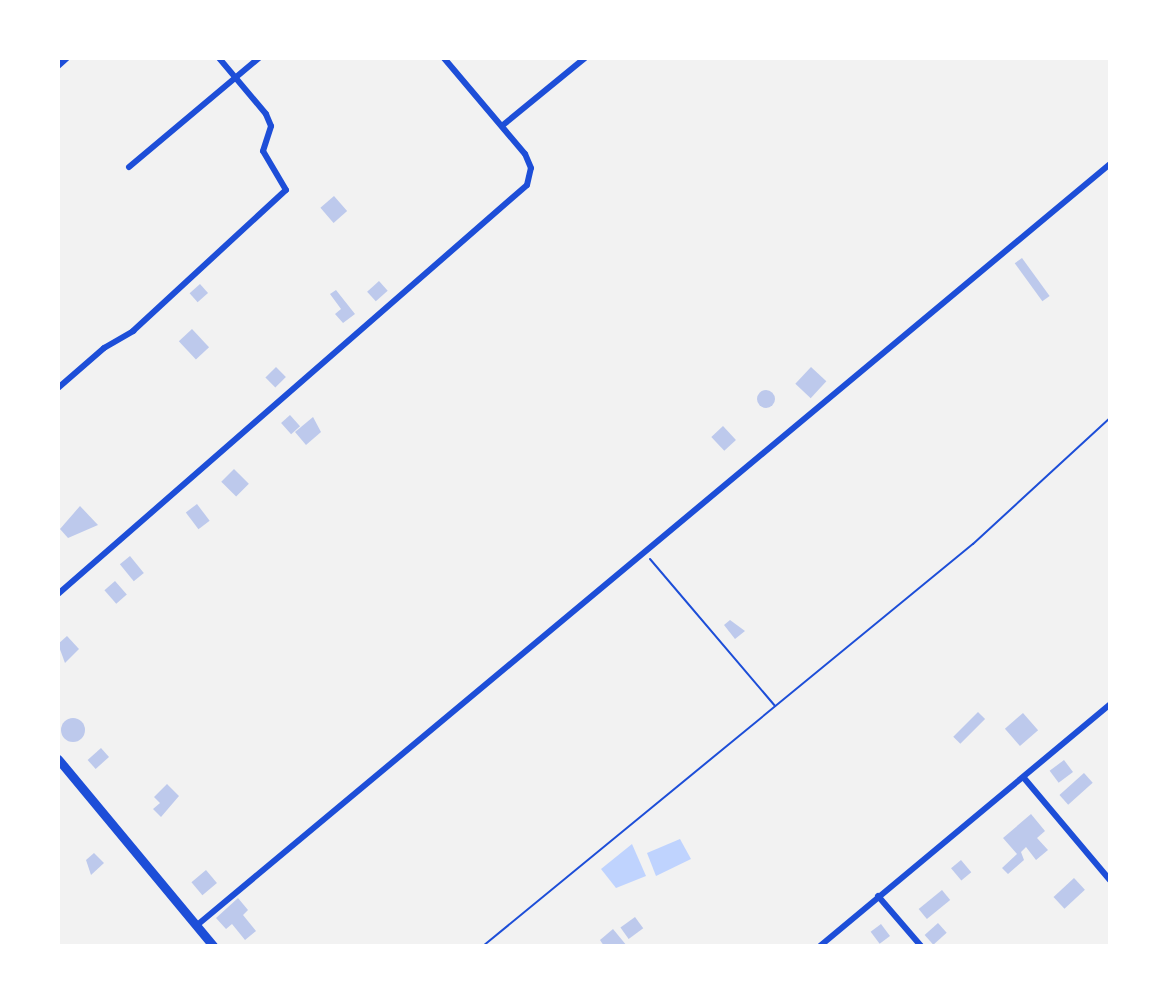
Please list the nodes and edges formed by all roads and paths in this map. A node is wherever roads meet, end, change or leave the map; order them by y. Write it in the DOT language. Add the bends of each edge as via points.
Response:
graph roads {
  1 [pos="67,58"];
  2 [pos="219,58"];
  3 [pos="259,58"];
  4 [pos="444,58"];
  5 [pos="585,58"];
  6 [pos="58,66"];
  7 [pos="236,78"];
  8 [pos="503,125"];
  9 [pos="1110,164"];
  10 [pos="129,167"];
  11 [pos="58,388"];
  12 [pos="1110,418"];
  13 [pos="644,552"];
  14 [pos="58,594"];
  15 [pos="1110,704"];
  16 [pos="775,706"];
  17 [pos="58,759"];
  18 [pos="1024,778"];
  19 [pos="1110,880"];
  20 [pos="878,896"];
  21 [pos="196,926"];
  22 [pos="213,946"];
  23 [pos="483,946"];
  24 [pos="820,946"];
  25 [pos="921,946"];
  1 -- 6 [label="street"];
  2 -- 7 [label="street"];
  3 -- 7 [label="street"];
  4 -- 8 [label="street"];
  5 -- 8 [label="street"];
  7 -- 10 [label="street"];
  7 -- 11 [label="street" via="266,114 271,126 263,151 286,190 133,331 104,348"];
  8 -- 14 [label="street" via="531,168 527,185"];
  9 -- 13 [label="street"];
  12 -- 16 [label="path" via="973,544"];
  13 -- 16 [label="path"];
  13 -- 21 [label="street"];
  15 -- 18 [label="street"];
  16 -- 23 [label="path"];
  17 -- 21 [label="main road"];
  18 -- 19 [label="street"];
  18 -- 20 [label="street"];
  20 -- 24 [label="street"];
  20 -- 25 [label="street"];
  21 -- 22 [label="main road"];
}
